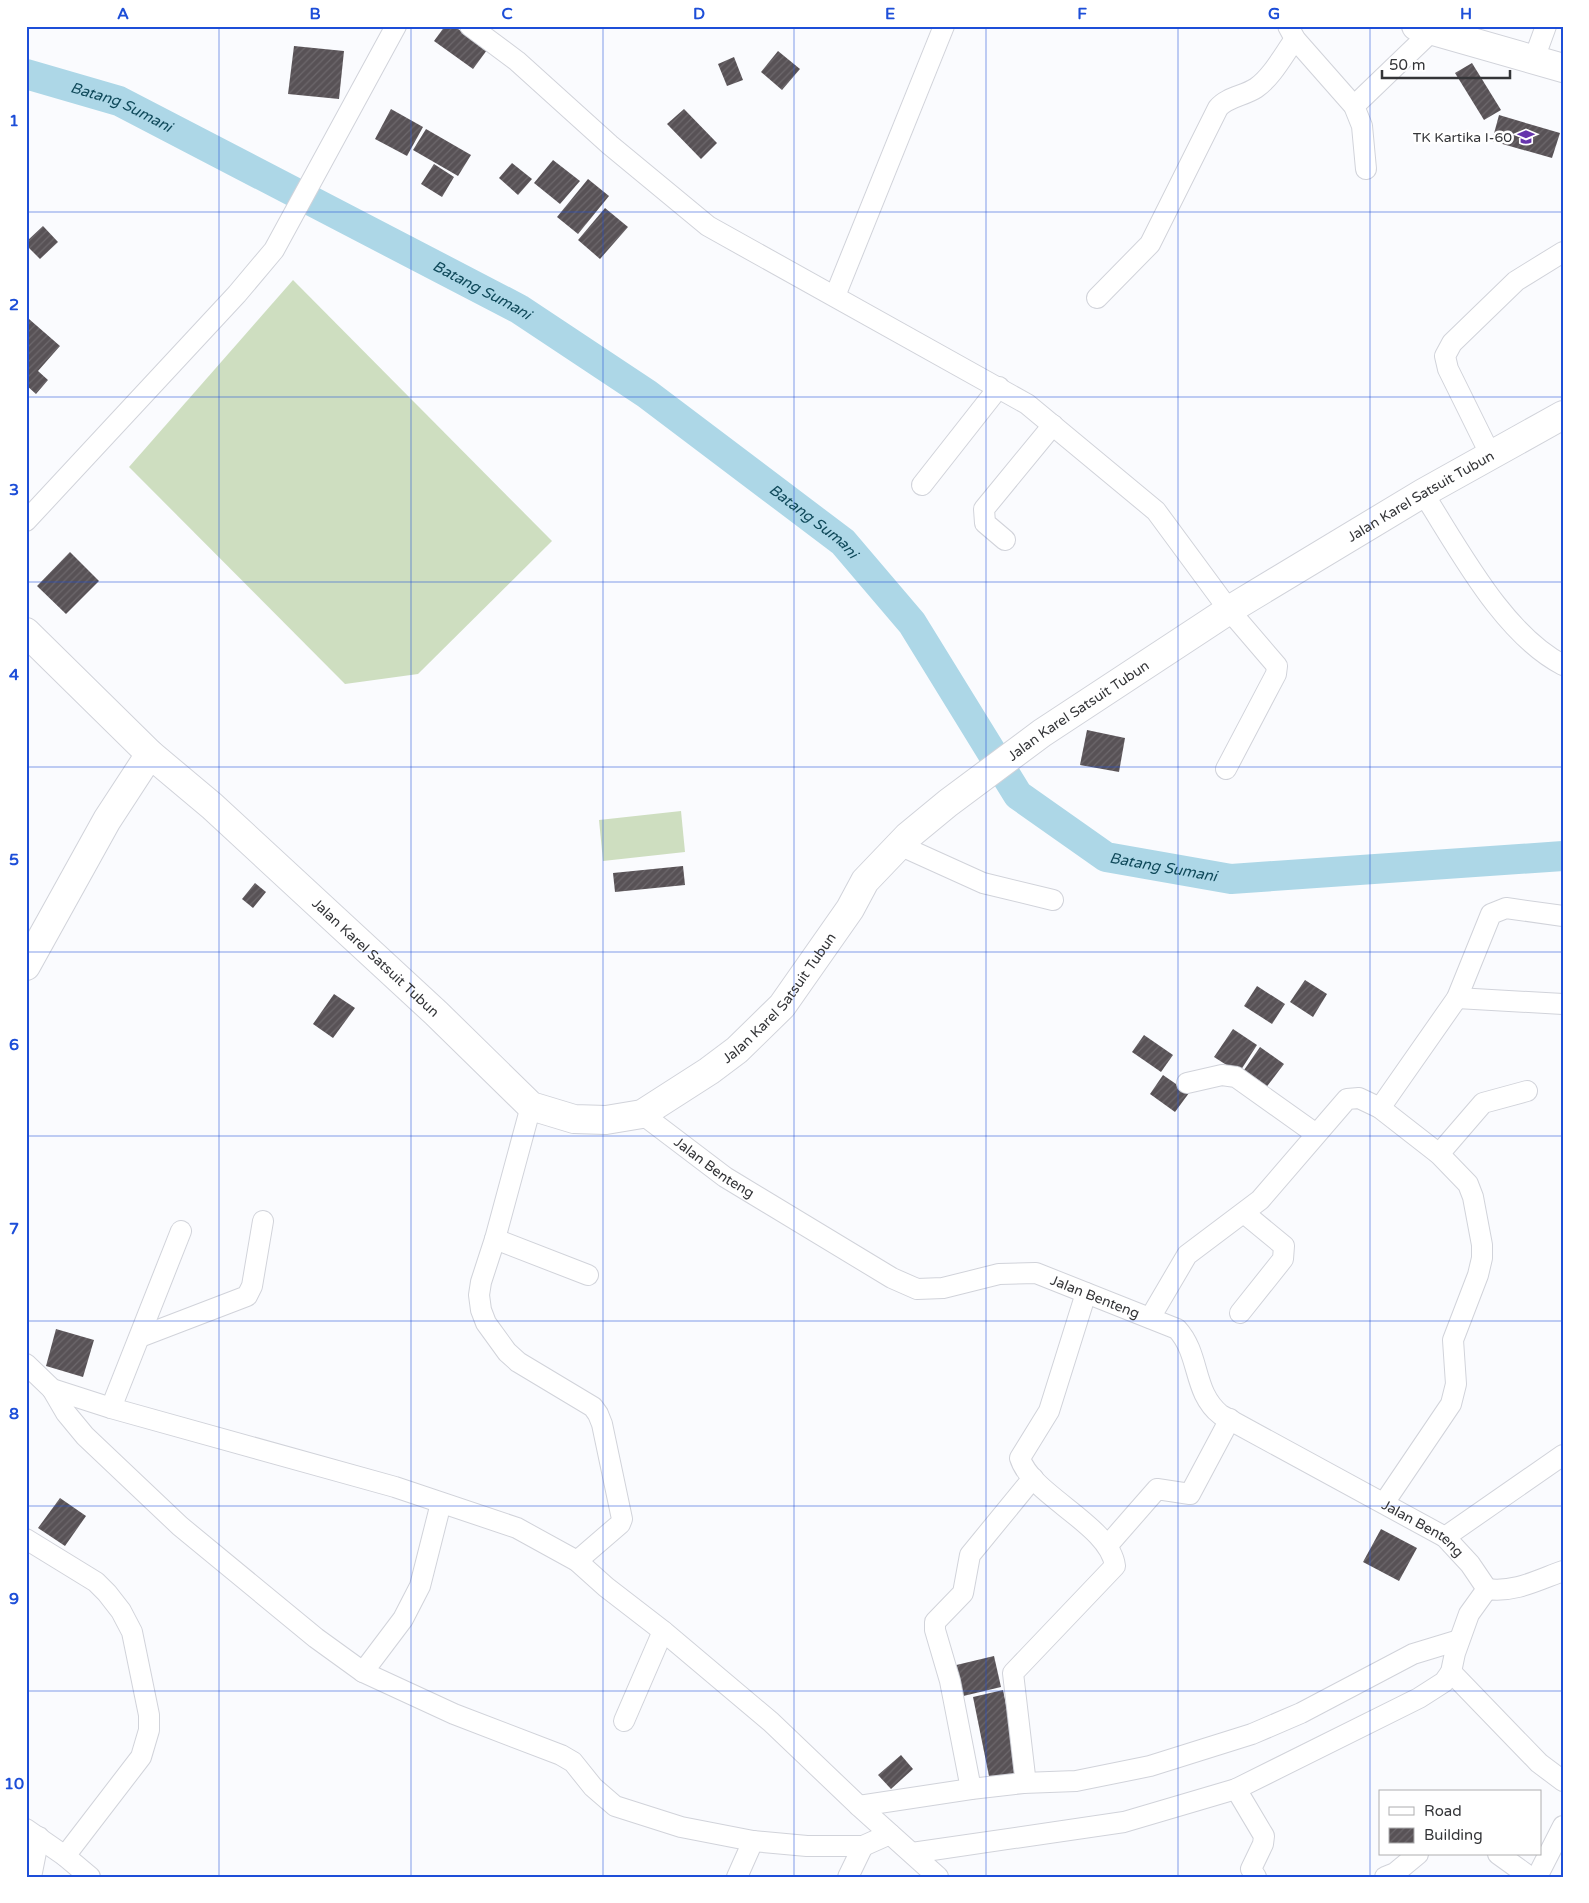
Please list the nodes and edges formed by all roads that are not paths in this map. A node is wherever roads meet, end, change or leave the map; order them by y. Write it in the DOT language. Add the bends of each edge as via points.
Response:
graph roads {
  1 [pos="396,26"];
  2 [pos="470,26"];
  3 [pos="944,26"];
  4 [pos="1546,26"];
  5 [pos="1424,28"];
  6 [pos="1292,32"];
  7 [pos="1534,59"];
  8 [pos="1563,68"];
  9 [pos="1354,106"];
  10 [pos="1366,169"];
  11 [pos="1563,252"];
  12 [pos="835,296"];
  13 [pos="1097,298"];
  14 [pos="999,387"];
  15 [pos="1563,415"];
  16 [pos="1053,425"];
  17 [pos="1490,454"];
  18 [pos="922,485"];
  19 [pos="1423,493"];
  20 [pos="26,521"];
  21 [pos="1005,540"];
  22 [pos="1229,610"];
  23 [pos="26,632"];
  24 [pos="1563,664"];
  25 [pos="150,754"];
  26 [pos="1226,769"];
  27 [pos="899,845"];
  28 [pos="1052,900"];
  29 [pos="1563,916"];
  30 [pos="26,966"];
  31 [pos="1456,998"];
  32 [pos="1563,1004"];
  33 [pos="1187,1083"];
  34 [pos="1527,1091"];
  35 [pos="531,1106"];
  36 [pos="1380,1108"];
  37 [pos="642,1114"];
  38 [pos="1316,1134"];
  39 [pos="1439,1154"];
  40 [pos="1244,1213"];
  41 [pos="263,1221"];
  42 [pos="181,1231"];
  43 [pos="495,1239"];
  44 [pos="588,1276"];
  45 [pos="1086,1293"];
  46 [pos="1240,1313"];
  47 [pos="1150,1318"];
  48 [pos="140,1337"];
  49 [pos="26,1364"];
  50 [pos="52,1389"];
  51 [pos="111,1408"];
  52 [pos="1230,1419"];
  53 [pos="1563,1455"];
  54 [pos="1033,1478"];
  55 [pos="442,1503"];
  56 [pos="1384,1503"];
  57 [pos="1445,1537"];
  58 [pos="26,1539"];
  59 [pos="1108,1545"];
  60 [pos="577,1561"];
  61 [pos="1563,1571"];
  62 [pos="1487,1589"];
  63 [pos="663,1631"];
  64 [pos="1459,1640"];
  65 [pos="363,1672"];
  66 [pos="1451,1672"];
  67 [pos="624,1721"];
  68 [pos="1563,1781"];
  69 [pos="1023,1783"];
  70 [pos="971,1789"];
  71 [pos="1236,1789"];
  72 [pos="859,1806"];
  73 [pos="1563,1826"];
  74 [pos="32,1833"];
  75 [pos="890,1834"];
  76 [pos="753,1841"];
  77 [pos="863,1846"];
  78 [pos="912,1853"];
  79 [pos="65,1856"];
  80 [pos="1416,1856"];
  81 [pos="1501,1856"];
  82 [pos="31,1877"];
  83 [pos="90,1877"];
  84 [pos="737,1877"];
  85 [pos="848,1877"];
  86 [pos="938,1877"];
  87 [pos="1256,1877"];
  88 [pos="1384,1877"];
  89 [pos="1530,1877"];
  90 [pos="1537,1877"];
  1 -- 20 [label="street" via="274,250"];
  2 -- 12 [label="street" via="517,61 697,218"];
  3 -- 12 [label="street"];
  4 -- 7 [label="street"];
  5 -- 7 [label="main road"];
  5 -- 9 [label="street"];
  6 -- 9 [label="street"];
  6 -- 13 [label="street" via="1261,84 1218,108 1150,244"];
  7 -- 8 [label="main road"];
  9 -- 10 [label="street" via="1362,126"];
  11 -- 17 [label="street" via="1516,282 1448,350 1448,369"];
  12 -- 14 [label="street"];
  14 -- 16 [label="street" via="1019,398"];
  14 -- 18 [label="street"];
  15 -- 17 [label="main road, Jalan Karel Satsuit Tubun"];
  16 -- 21 [label="street" via="984,509 985,523"];
  16 -- 22 [label="street" via="1156,511"];
  17 -- 19 [label="main road, Jalan Karel Satsuit Tubun"];
  19 -- 22 [label="main road, Jalan Karel Satsuit Tubun"];
  19 -- 24 [label="street" via="1507,619"];
  22 -- 26 [label="street" via="1274,660 1278,670"];
  22 -- 27 [label="main road, Jalan Karel Satsuit Tubun" via="1042,733 948,803"];
  23 -- 25 [label="main road, Jalan Karel Satsuit Tubun"];
  25 -- 30 [label="main road" via="107,820"];
  25 -- 35 [label="main road, Jalan Karel Satsuit Tubun" via="212,806 436,1013"];
  27 -- 28 [label="street" via="983,883"];
  27 -- 37 [label="main road, Jalan Karel Satsuit Tubun" via="865,881 850,909 782,1006 737,1050 710,1071"];
  29 -- 31 [label="street" via="1506,908 1491,914"];
  31 -- 32 [label="street"];
  31 -- 36 [label="street"];
  33 -- 38 [label="street" via="1222,1075 1236,1077"];
  34 -- 39 [label="street" via="1483,1103"];
  35 -- 37 [label="main road, Jalan Karel Satsuit Tubun" via="574,1119 606,1120"];
  35 -- 43 [label="street"];
  36 -- 38 [label="street" via="1359,1098 1347,1099"];
  36 -- 39 [label="street"];
  37 -- 45 [label="street, Jalan Benteng" via="725,1177 892,1278 917,1289 943,1288 999,1274 1036,1273"];
  38 -- 40 [label="street" via="1260,1200"];
  39 -- 56 [label="street" via="1468,1184 1482,1258 1453,1340 1456,1384 1451,1404"];
  40 -- 46 [label="street" via="1284,1246 1284,1259"];
  40 -- 47 [label="street" via="1187,1255"];
  41 -- 48 [label="street" via="252,1286 247,1296"];
  42 -- 48 [label="street"];
  43 -- 44 [label="street"];
  43 -- 60 [label="street" via="480,1282 479,1295 486,1323 518,1362 593,1407 602,1424 622,1519"];
  45 -- 47 [label="street, Jalan Benteng"];
  45 -- 54 [label="street" via="1048,1411 1020,1454 1021,1463"];
  47 -- 52 [label="street, Jalan Benteng" via="1177,1329 1187,1340 1207,1401 1221,1416"];
  48 -- 51 [label="street"];
  49 -- 50 [label="street"];
  50 -- 51 [label="street"];
  50 -- 65 [label="street" via="85,1436 180,1526 308,1632"];
  51 -- 55 [label="street"];
  52 -- 56 [label="street, Jalan Benteng"];
  52 -- 59 [label="street" via="1190,1494 1157,1489"];
  53 -- 57 [label="street"];
  54 -- 59 [label="street"];
  54 -- 70 [label="street" via="970,1555 963,1593 935,1622 934,1630 950,1681"];
  55 -- 60 [label="street" via="517,1528"];
  55 -- 65 [label="street" via="420,1586 403,1619"];
  56 -- 57 [label="street, Jalan Benteng"];
  57 -- 62 [label="street, Jalan Benteng"];
  58 -- 79 [label="street" via="96,1582 121,1611 132,1632 149,1715 149,1730 141,1757"];
  59 -- 69 [label="street" via="1115,1562 1114,1569 1013,1673 1025,1776"];
  60 -- 63 [label="street"];
  61 -- 62 [label="street" via="1518,1588"];
  62 -- 64 [label="street" via="1469,1614"];
  63 -- 67 [label="street"];
  63 -- 72 [label="street" via="771,1722"];
  64 -- 66 [label="street"];
  64 -- 69 [label="street" via="1413,1654 1301,1713 1252,1734 1150,1766 1076,1781"];
  65 -- 76 [label="street" via="454,1714 561,1754 573,1762 593,1787 615,1806 681,1827"];
  66 -- 68 [label="street" via="1538,1763"];
  66 -- 71 [label="street" via="1444,1682 1419,1698"];
  69 -- 70 [label="street"];
  70 -- 72 [label="street"];
  71 -- 78 [label="street" via="1124,1822"];
  71 -- 87 [label="street" via="1264,1836 1252,1869"];
  72 -- 75 [label="street"];
  73 -- 90 [label="street"];
  74 -- 79 [label="street"];
  74 -- 82 [label="street"];
  75 -- 77 [label="street"];
  75 -- 78 [label="street"];
  76 -- 77 [label="street" via="807,1846"];
  76 -- 84 [label="street"];
  77 -- 85 [label="street"];
  78 -- 86 [label="street"];
  79 -- 83 [label="street"];
  80 -- 88 [label="street" via="1395,1873"];
  81 -- 89 [label="street"];
}
